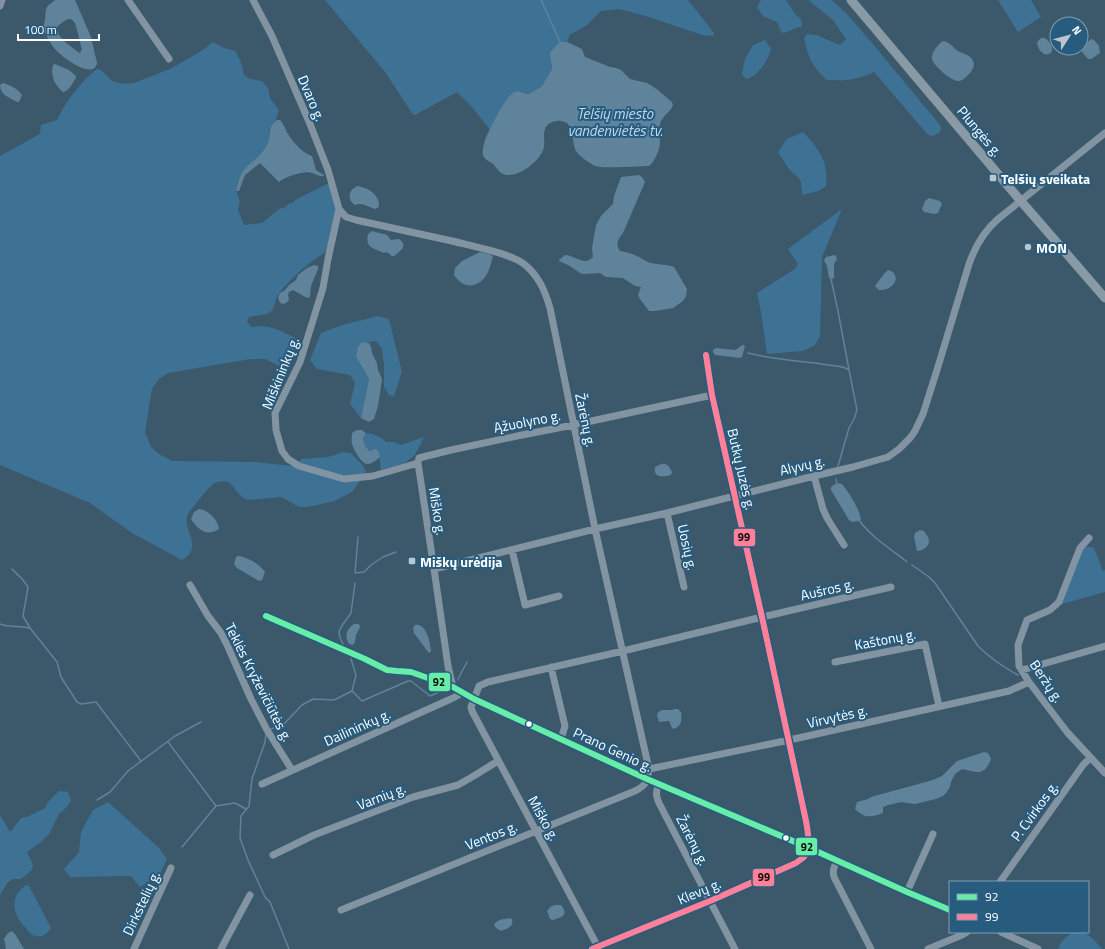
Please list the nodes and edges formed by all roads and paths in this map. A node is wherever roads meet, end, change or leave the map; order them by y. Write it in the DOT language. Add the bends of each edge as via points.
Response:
graph roads {
  1 [pos="2,0"];
  2 [pos="128,0"];
  3 [pos="253,0"];
  4 [pos="851,0"];
  5 [pos="0,6"];
  6 [pos="168,59"];
  7 [pos="1105,133"];
  8 [pos="1020,200"];
  9 [pos="339,209"];
  10 [pos="1105,298"];
  11 [pos="706,355"];
  12 [pos="712,395"];
  13 [pos="573,425"];
  14 [pos="418,461"];
  15 [pos="814,476"];
  16 [pos="735,496"];
  17 [pos="667,512"];
  18 [pos="595,529"];
  19 [pos="1089,538"];
  20 [pos="844,545"];
  21 [pos="512,550"];
  22 [pos="434,570"];
  23 [pos="190,585"];
  24 [pos="684,587"];
  25 [pos="891,587"];
  26 [pos="559,596"];
  27 [pos="266,616"];
  28 [pos="762,617"];
  29 [pos="1105,646"];
  30 [pos="623,651"];
  31 [pos="835,662"];
  32 [pos="551,667"];
  33 [pos="1022,670"];
  34 [pos="1029,682"];
  35 [pos="453,687"];
  36 [pos="462,693"];
  37 [pos="474,699"];
  38 [pos="939,706"];
  39 [pos="561,739"];
  40 [pos="789,739"];
  41 [pos="1090,758"];
  42 [pos="498,761"];
  43 [pos="649,769"];
  44 [pos="292,770"];
  45 [pos="1105,773"];
  46 [pos="647,779"];
  47 [pos="262,784"];
  48 [pos="659,784"];
  49 [pos="536,830"];
  50 [pos="933,834"];
  51 [pos="807,847"];
  52 [pos="273,855"];
  53 [pos="837,861"];
  54 [pos="171,868"];
  55 [pos="1001,881"];
  56 [pos="907,892"];
  57 [pos="250,895"];
  58 [pos="710,901"];
  59 [pos="341,910"];
  60 [pos="949,910"];
  61 [pos="965,933"];
  62 [pos="1003,933"];
  63 [pos="596,948"];
  64 [pos="134,949"];
  65 [pos="221,949"];
  66 [pos="735,949"];
  67 [pos="871,949"];
  68 [pos="928,949"];
  69 [pos="1038,949"];
  1 -- 5 [label="street"];
  2 -- 6 [label="street"];
  3 -- 9 [label="street, Dvaro g." via="272,36 310,124 328,170"];
  4 -- 8 [label="main road, Plungės g."];
  7 -- 8 [label="street, Alyvų g."];
  8 -- 10 [label="main road, Plungės g."];
  8 -- 15 [label="street, Alyvų g." via="990,226 972,255 926,406 910,438 888,457"];
  9 -- 13 [label="street, Žarėnų g." via="346,217 356,220 511,257 536,275 547,297"];
  9 -- 14 [label="street, Miškininkų g." via="323,288 300,362 275,413 276,430 282,451 288,459 299,466 344,479 373,476"];
  11 -- 12 [label="street, Butkų Juzės g."];
  12 -- 13 [label="street, Ąžuolyno g."];
  12 -- 16 [label="street, Butkų Juzės g."];
  13 -- 14 [label="street, Ąžuolyno g." via="515,436"];
  13 -- 18 [label="street, Žarėnų g."];
  14 -- 22 [label="street, Miško g."];
  15 -- 16 [label="street, Alyvų g."];
  15 -- 20 [label="street" via="823,509"];
  16 -- 17 [label="street, Alyvų g."];
  16 -- 28 [label="street, Butkų Juzės g."];
  17 -- 18 [label="street, Alyvų g."];
  17 -- 24 [label="street, Uosių g."];
  18 -- 21 [label="street, Alyvų g."];
  18 -- 30 [label="street, Žarėnų g."];
  19 -- 33 [label="street, Beržų g." via="1080,548 1059,602 1050,610 1027,620 1018,645 1019,666"];
  21 -- 22 [label="street, Alyvų g."];
  21 -- 26 [label="street" via="525,605"];
  22 -- 35 [label="street, Miško g."];
  23 -- 44 [label="street, Teklės Kryževičiūtės g." via="221,633 267,730"];
  25 -- 28 [label="street, Aušros g."];
  27 -- 35 [label="street, Prano Genio g." via="387,670 411,672"];
  28 -- 30 [label="street, Aušros g."];
  28 -- 40 [label="street, Butkų Juzės g."];
  29 -- 33 [label="street"];
  30 -- 32 [label="street, Aušros g."];
  30 -- 43 [label="street, Žarėnų g."];
  31 -- 38 [label="street, Kaštonų g." via="925,644"];
  32 -- 37 [label="street, Aušros g." via="483,684 479,686"];
  32 -- 39 [label="street" via="565,726"];
  33 -- 34 [label="street, Beržų g."];
  34 -- 38 [label="street, Virvytės g." via="1009,691"];
  34 -- 41 [label="street, Beržų g."];
  35 -- 36 [label="street, Prano Genio g."];
  36 -- 37 [label="street, Prano Genio g."];
  36 -- 44 [label="street, Dailininkų g."];
  37 -- 39 [label="street, Prano Genio g."];
  37 -- 42 [label="street, Miško g." via="472,712"];
  38 -- 40 [label="street, Virvytės g."];
  39 -- 46 [label="street, Prano Genio g."];
  40 -- 43 [label="street, Virvytės g."];
  40 -- 51 [label="street, Butkų Juzės g." via="806,821"];
  41 -- 45 [label="street, Beržų g."];
  41 -- 55 [label="street, P. Cvirkos g."];
  42 -- 49 [label="street, Miško g."];
  42 -- 52 [label="street, Varnių g." via="458,785 414,797 314,835"];
  43 -- 46 [label="street, Žarėnų g."];
  44 -- 47 [label="street, Dailininkų g."];
  46 -- 48 [label="street, Prano Genio g."];
  46 -- 49 [label="street, Ventos g." via="644,786 635,791"];
  48 -- 51 [label="street, Prano Genio g."];
  48 -- 58 [label="street, Žarėnų g." via="657,798"];
  49 -- 59 [label="street, Ventos g."];
  49 -- 63 [label="street, Miško g."];
  50 -- 56 [label="street"];
  51 -- 53 [label="street, Prano Genio g."];
  51 -- 58 [label="street, Klevų g." via="804,857 796,863"];
  53 -- 56 [label="street, Prano Genio g."];
  53 -- 67 [label="street" via="833,869 834,877"];
  54 -- 64 [label="street, Dirkstelių g."];
  56 -- 60 [label="street, Prano Genio g."];
  57 -- 65 [label="street"];
  58 -- 63 [label="street, Klevų g."];
  58 -- 66 [label="street, Žarėnų g."];
  61 -- 68 [label="street"];
  62 -- 69 [label="street"];
}
